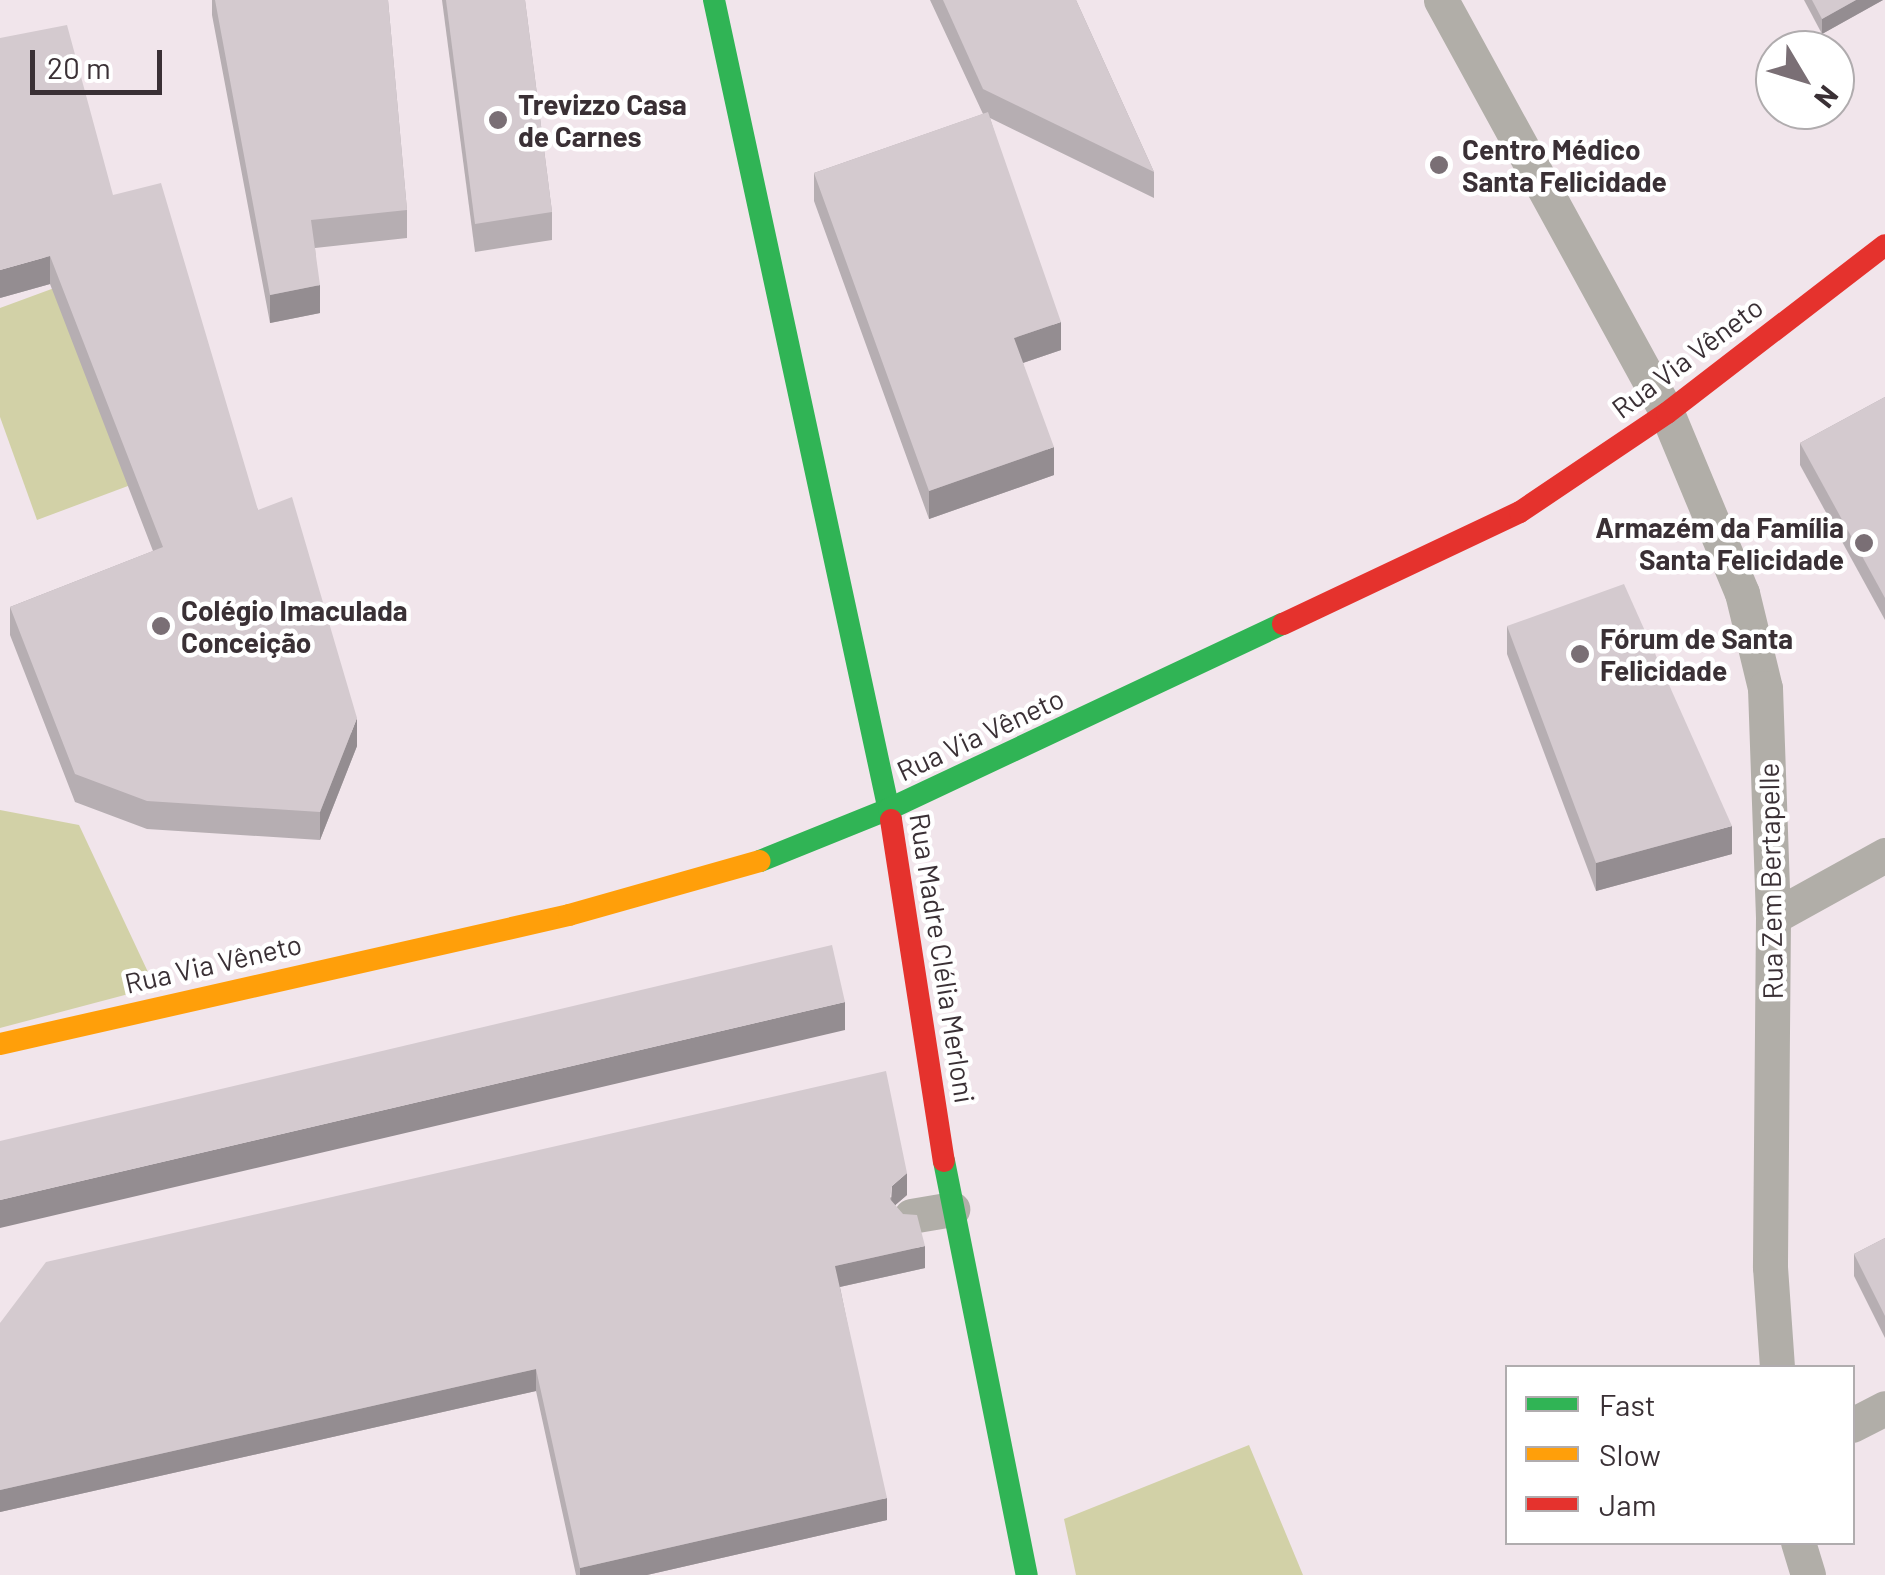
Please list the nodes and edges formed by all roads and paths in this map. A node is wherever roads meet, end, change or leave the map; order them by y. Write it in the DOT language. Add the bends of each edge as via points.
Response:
graph roads {
  1 [pos="714,0"];
  2 [pos="1441,0"];
  3 [pos="1885,245"];
  4 [pos="1667,413"];
  5 [pos="890,810"];
  6 [pos="1885,855"];
  7 [pos="1773,917"];
  8 [pos="0,1044"];
  9 [pos="952,1209"];
  10 [pos="912,1216"];
  11 [pos="1777,1365"];
  12 [pos="1885,1408"];
  13 [pos="1855,1423"];
  14 [pos="1799,1545"];
  15 [pos="1026,1575"];
  16 [pos="1808,1575"];
  1 -- 5 [label="main road, Rua Madre Clélia Merloni"];
  2 -- 4 [label="street, Rua Zem Bertapelle"];
  3 -- 4 [label="main road, Rua Via Vêneto"];
  4 -- 5 [label="main road, Rua Via Vêneto" via="1520,512"];
  4 -- 7 [label="street, Rua Zem Bertapelle" via="1742,592 1764,688"];
  5 -- 8 [label="main road, Rua Via Vêneto" via="749,865 568,915"];
  5 -- 9 [label="main road, Rua Madre Clélia Merloni"];
  6 -- 7 [label="street"];
  7 -- 11 [label="street, Rua Zem Bertapelle" via="1770,1266"];
  9 -- 10 [label="street"];
  9 -- 15 [label="main road, Rua Madre Clélia Merloni"];
  12 -- 13 [label="street"];
  14 -- 16 [label="street"];
}
